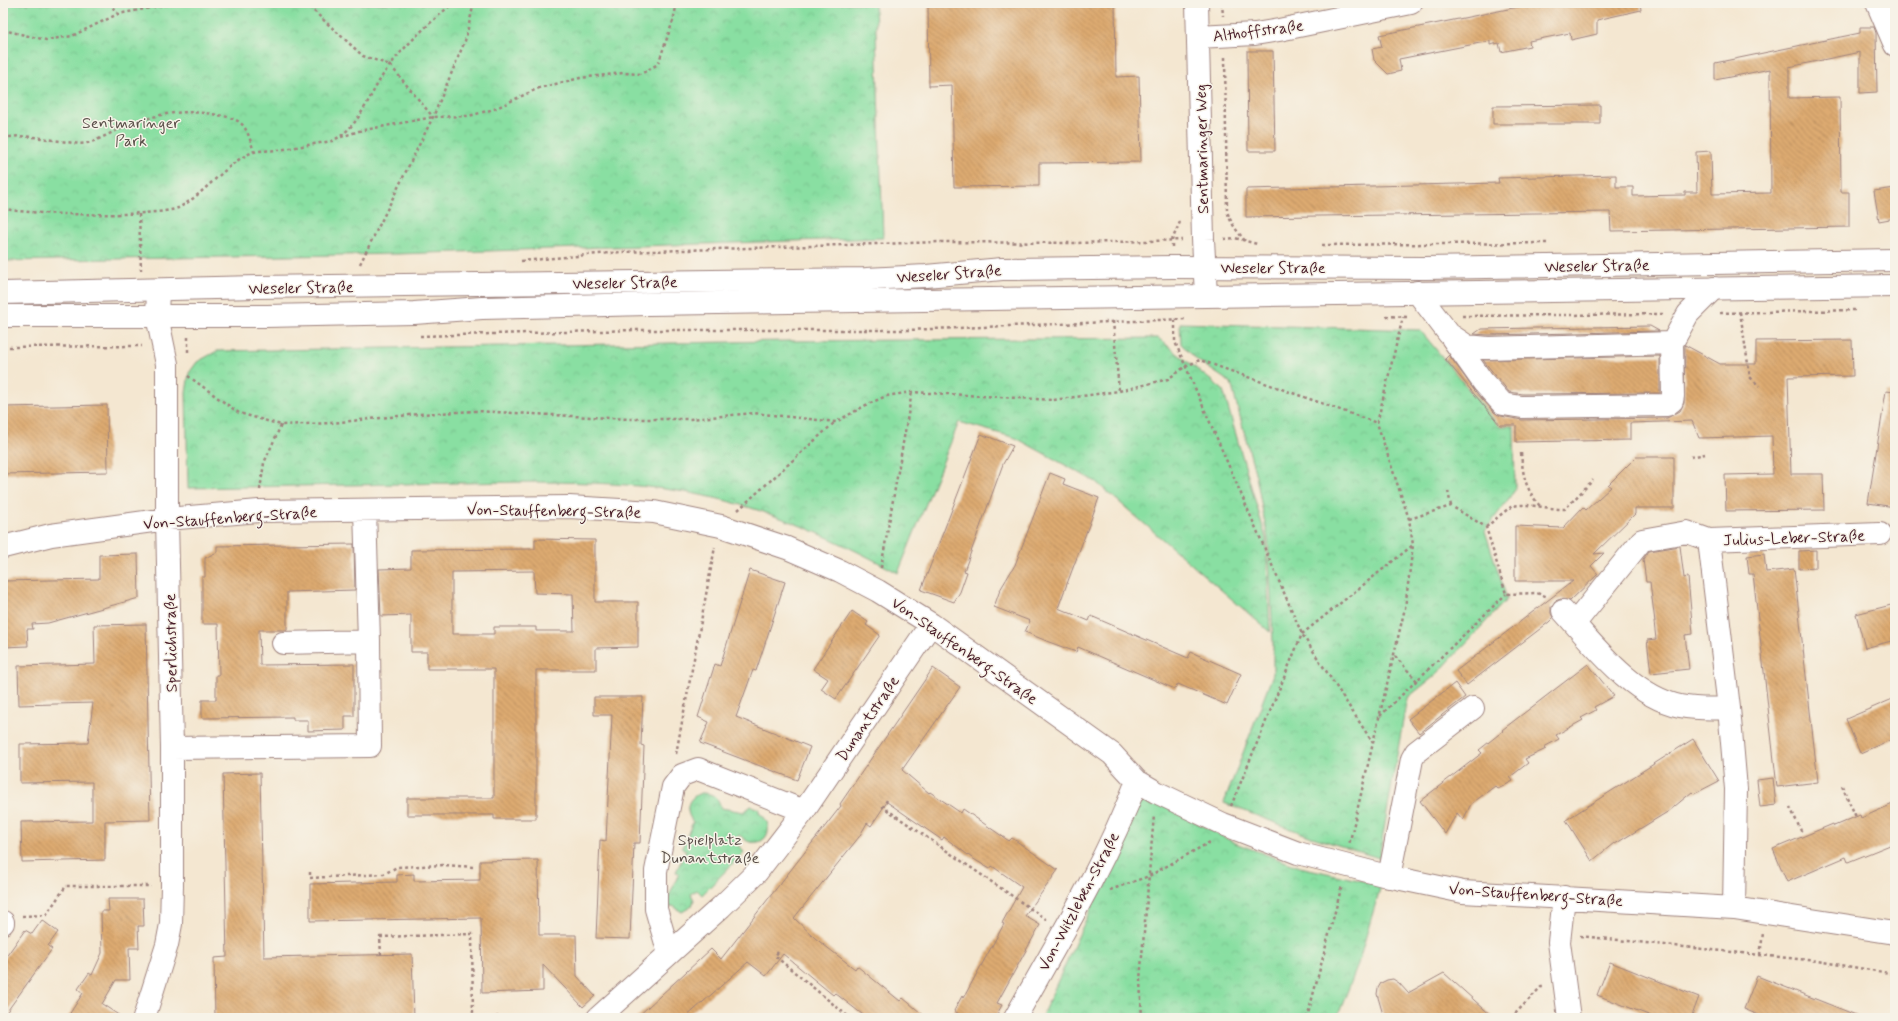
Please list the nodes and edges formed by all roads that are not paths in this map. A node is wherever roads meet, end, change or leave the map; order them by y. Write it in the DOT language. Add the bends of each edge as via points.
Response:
graph roads {
  1 [pos="1197,3"];
  2 [pos="1411,3"];
  3 [pos="1877,3"];
  4 [pos="1198,37"];
  5 [pos="1895,44"];
  6 [pos="1895,260"];
  7 [pos="1204,267"];
  8 [pos="1895,286"];
  9 [pos="1714,288"];
  10 [pos="158,290"];
  11 [pos="1417,292"];
  12 [pos="3,293"];
  13 [pos="1206,295"];
  14 [pos="3,316"];
  15 [pos="157,316"];
  16 [pos="1449,334"];
  17 [pos="1672,343"];
  18 [pos="365,510"];
  19 [pos="167,519"];
  20 [pos="1880,534"];
  21 [pos="1709,540"];
  22 [pos="3,547"];
  23 [pos="930,624"];
  24 [pos="369,641"];
  25 [pos="283,643"];
  26 [pos="1473,708"];
  27 [pos="1728,708"];
  28 [pos="172,748"];
  29 [pos="1137,781"];
  30 [pos="804,811"];
  31 [pos="1389,877"];
  32 [pos="1564,897"];
  33 [pos="1734,908"];
  34 [pos="1895,933"];
  35 [pos="669,954"];
  36 [pos="144,1018"];
  37 [pos="598,1018"];
  38 [pos="1015,1018"];
  39 [pos="1569,1018"];
  1 -- 4 [label="street, Sentmaringer Weg"];
  2 -- 4 [label="street, Althoffstraße" via="1255,34"];
  3 -- 5 [label="street"];
  4 -- 7 [label="street, Sentmaringer Weg"];
  6 -- 7 [label="street, Weseler Straße" via="1425,268"];
  7 -- 10 [label="street, Weseler Straße" via="1002,269 866,279"];
  7 -- 13 [label="street, Sentmaringer Weg"];
  8 -- 9 [label="street, Weseler Straße"];
  9 -- 11 [label="street, Weseler Straße"];
  9 -- 17 [label="street" via="1688,314"];
  10 -- 12 [label="street, Weseler Straße"];
  10 -- 15 [label="street, Sperlichstraße"];
  11 -- 13 [label="street, Weseler Straße"];
  11 -- 16 [label="street"];
  13 -- 15 [label="street, Weseler Straße" via="490,308 414,313"];
  14 -- 15 [label="street, Weseler Straße"];
  15 -- 19 [label="street, Sperlichstraße" via="167,364"];
  16 -- 17 [label="street" via="1467,346 1488,348"];
  16 -- 17 [label="street" via="1503,404 1522,407 1667,405 1673,396"];
  18 -- 19 [label="street, Von-Stauffenberg-Straße" via="259,511"];
  18 -- 23 [label="street, Von-Stauffenberg-Straße" via="569,507 654,512 721,526 787,548 878,591"];
  18 -- 24 [label="street"];
  19 -- 22 [label="street, Von-Stauffenberg-Straße" via="51,535"];
  19 -- 28 [label="street, Sperlichstraße"];
  20 -- 21 [label="street, Julius-Leber-Straße"];
  21 -- 27 [label="street, Julius-Leber-Straße"];
  21 -- 27 [label="street" via="1687,532 1642,540 1569,617 1617,670 1656,697 1678,706"];
  23 -- 29 [label="street, Von-Stauffenberg-Straße" via="1112,754"];
  23 -- 30 [label="street, Dunantstraße"];
  24 -- 25 [label="street"];
  24 -- 28 [label="street" via="370,746"];
  26 -- 31 [label="street" via="1416,752 1412,759"];
  27 -- 33 [label="street, Julius-Leber-Straße" via="1736,789"];
  28 -- 36 [label="street, Sperlichstraße" via="171,924"];
  29 -- 31 [label="street, Von-Stauffenberg-Straße" via="1223,824 1298,853"];
  29 -- 38 [label="street, Von-Witzleben-Straße" via="1124,814 1080,901"];
  30 -- 35 [label="street, Dunantstraße" via="757,872"];
  30 -- 35 [label="street" via="698,770 682,775 673,788 656,871 656,909"];
  31 -- 32 [label="street, Von-Stauffenberg-Straße" via="1464,892"];
  32 -- 33 [label="street, Von-Stauffenberg-Straße"];
  32 -- 39 [label="street" via="1560,934"];
  33 -- 34 [label="street, Von-Stauffenberg-Straße"];
  35 -- 37 [label="street, Dunantstraße"];
}
